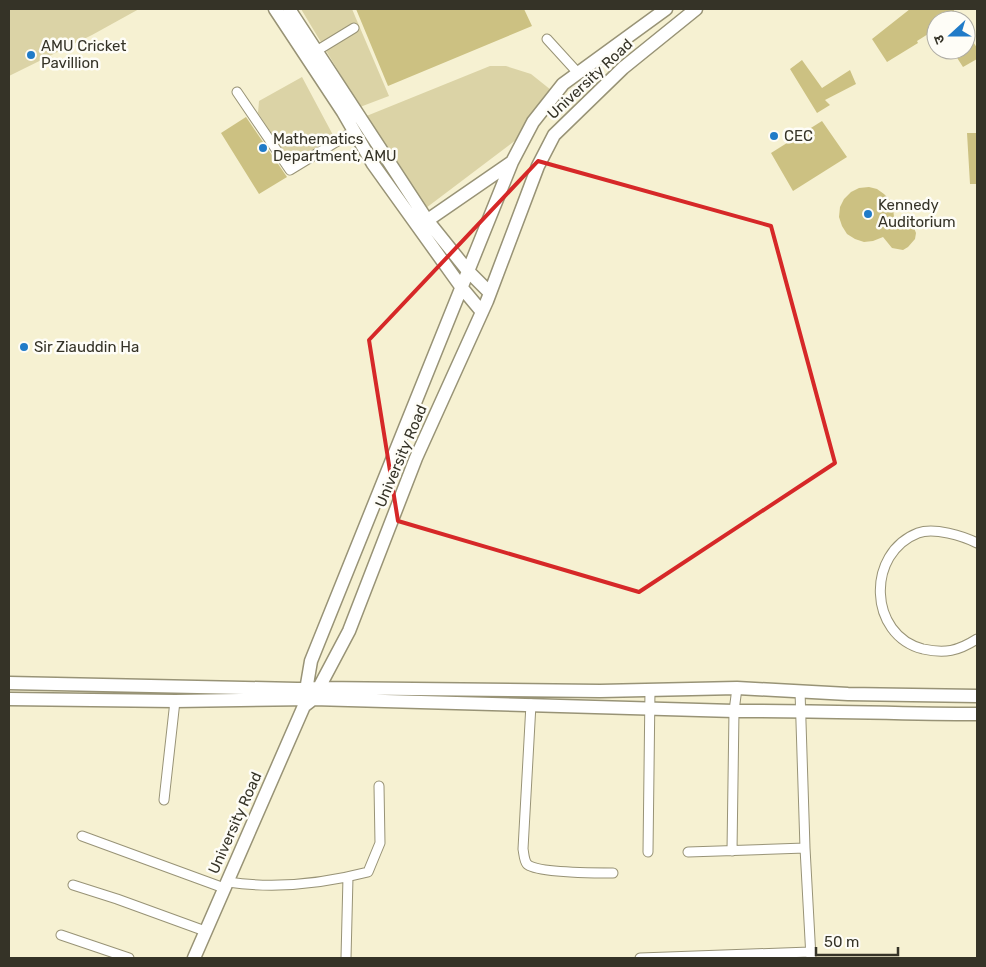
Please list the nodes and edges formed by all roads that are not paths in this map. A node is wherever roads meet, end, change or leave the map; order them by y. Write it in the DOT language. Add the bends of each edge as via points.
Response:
graph roads {
  1 [pos="275,9"];
  2 [pos="289,9"];
  3 [pos="666,9"];
  4 [pos="696,9"];
  5 [pos="354,28"];
  6 [pos="547,39"];
  7 [pos="311,54"];
  8 [pos="578,73"];
  9 [pos="237,92"];
  10 [pos="354,131"];
  11 [pos="515,157"];
  12 [pos="538,166"];
  13 [pos="423,224"];
  14 [pos="468,271"];
  15 [pos="462,288"];
  16 [pos="490,293"];
  17 [pos="482,312"];
  18 [pos="977,543"];
  19 [pos="977,639"];
  20 [pos="9,683"];
  21 [pos="737,688"];
  22 [pos="650,690"];
  23 [pos="800,691"];
  24 [pos="309,696"];
  25 [pos="977,696"];
  26 [pos="9,699"];
  27 [pos="175,701"];
  28 [pos="531,704"];
  29 [pos="650,709"];
  30 [pos="800,710"];
  31 [pos="734,711"];
  32 [pos="977,714"];
  33 [pos="379,786"];
  34 [pos="164,800"];
  35 [pos="82,836"];
  36 [pos="805,848"];
  37 [pos="732,851"];
  38 [pos="648,852"];
  39 [pos="688,852"];
  40 [pos="613,873"];
  41 [pos="348,877"];
  42 [pos="226,884"];
  43 [pos="73,885"];
  44 [pos="205,931"];
  45 [pos="61,935"];
  46 [pos="811,955"];
  47 [pos="129,958"];
  48 [pos="194,958"];
  49 [pos="346,958"];
  50 [pos="640,958"];
  1 -- 7 [label="main road"];
  2 -- 7 [label="main road"];
  3 -- 8 [label="main road"];
  4 -- 12 [label="main road, University Road" via="622,68 554,136"];
  5 -- 7 [label="street"];
  6 -- 8 [label="street"];
  7 -- 10 [label="main road"];
  7 -- 13 [label="main road"];
  8 -- 11 [label="main road" via="563,84 532,122"];
  9 -- 10 [label="street" via="290,170"];
  10 -- 13 [label="main road" via="373,164"];
  11 -- 12 [label="main road"];
  11 -- 13 [label="main road"];
  11 -- 14 [label="main road"];
  12 -- 16 [label="main road, University Road"];
  13 -- 14 [label="main road"];
  13 -- 15 [label="main road"];
  14 -- 15 [label="main road"];
  14 -- 16 [label="main road"];
  15 -- 17 [label="main road"];
  15 -- 24 [label="main road" via="311,660"];
  16 -- 17 [label="main road, University Road"];
  17 -- 24 [label="main road, University Road" via="416,458 349,631"];
  18 -- 19 [label="street" via="942,532 919,532 899,545 884,564 879,588 883,612 895,632 915,646 938,652 962,649"];
  20 -- 24 [label="main road"];
  21 -- 22 [label="main road"];
  21 -- 23 [label="main road"];
  21 -- 31 [label="street"];
  22 -- 24 [label="main road"];
  22 -- 29 [label="street"];
  23 -- 25 [label="main road"];
  23 -- 30 [label="street"];
  24 -- 27 [label="main road"];
  24 -- 28 [label="main road"];
  24 -- 42 [label="main road, University Road"];
  26 -- 27 [label="main road"];
  27 -- 34 [label="street"];
  28 -- 29 [label="main road"];
  28 -- 40 [label="street" via="525,860 533,868"];
  29 -- 31 [label="main road"];
  29 -- 38 [label="street"];
  30 -- 31 [label="main road"];
  30 -- 32 [label="main road"];
  30 -- 36 [label="street"];
  31 -- 37 [label="street"];
  33 -- 41 [label="street" via="380,843 368,872"];
  35 -- 42 [label="street"];
  36 -- 37 [label="street"];
  36 -- 46 [label="street"];
  37 -- 39 [label="street"];
  41 -- 42 [label="street" via="301,884"];
  41 -- 49 [label="street"];
  42 -- 44 [label="main road, University Road"];
  43 -- 44 [label="street"];
  44 -- 48 [label="main road, University Road"];
  45 -- 47 [label="street"];
  46 -- 50 [label="street"];
}
